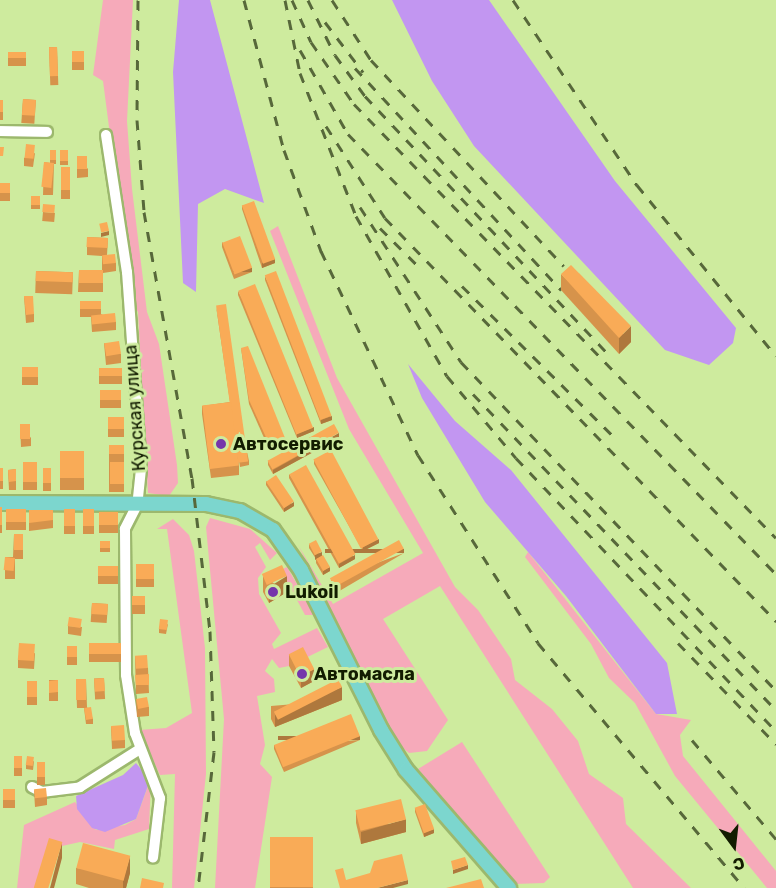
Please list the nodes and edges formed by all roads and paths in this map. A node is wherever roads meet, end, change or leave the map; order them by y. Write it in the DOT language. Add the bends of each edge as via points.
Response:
graph roads {
  1 [pos="0,131"];
  2 [pos="47,132"];
  3 [pos="106,135"];
  4 [pos="0,503"];
  5 [pos="137,505"];
  6 [pos="140,749"];
  7 [pos="32,787"];
  8 [pos="153,858"];
  9 [pos="509,888"];
  1 -- 2 [label="street"];
  3 -- 5 [label="street, Курская улица" via="128,272 141,469"];
  4 -- 5 [label="main road"];
  5 -- 6 [label="street, Курская улица" via="125,529 126,663"];
  5 -- 9 [label="main road" via="227,507 273,530 302,570 381,730 406,770"];
  6 -- 7 [label="street" via="80,787 42,792"];
  6 -- 8 [label="street, Курская улица" via="160,798"];
}
